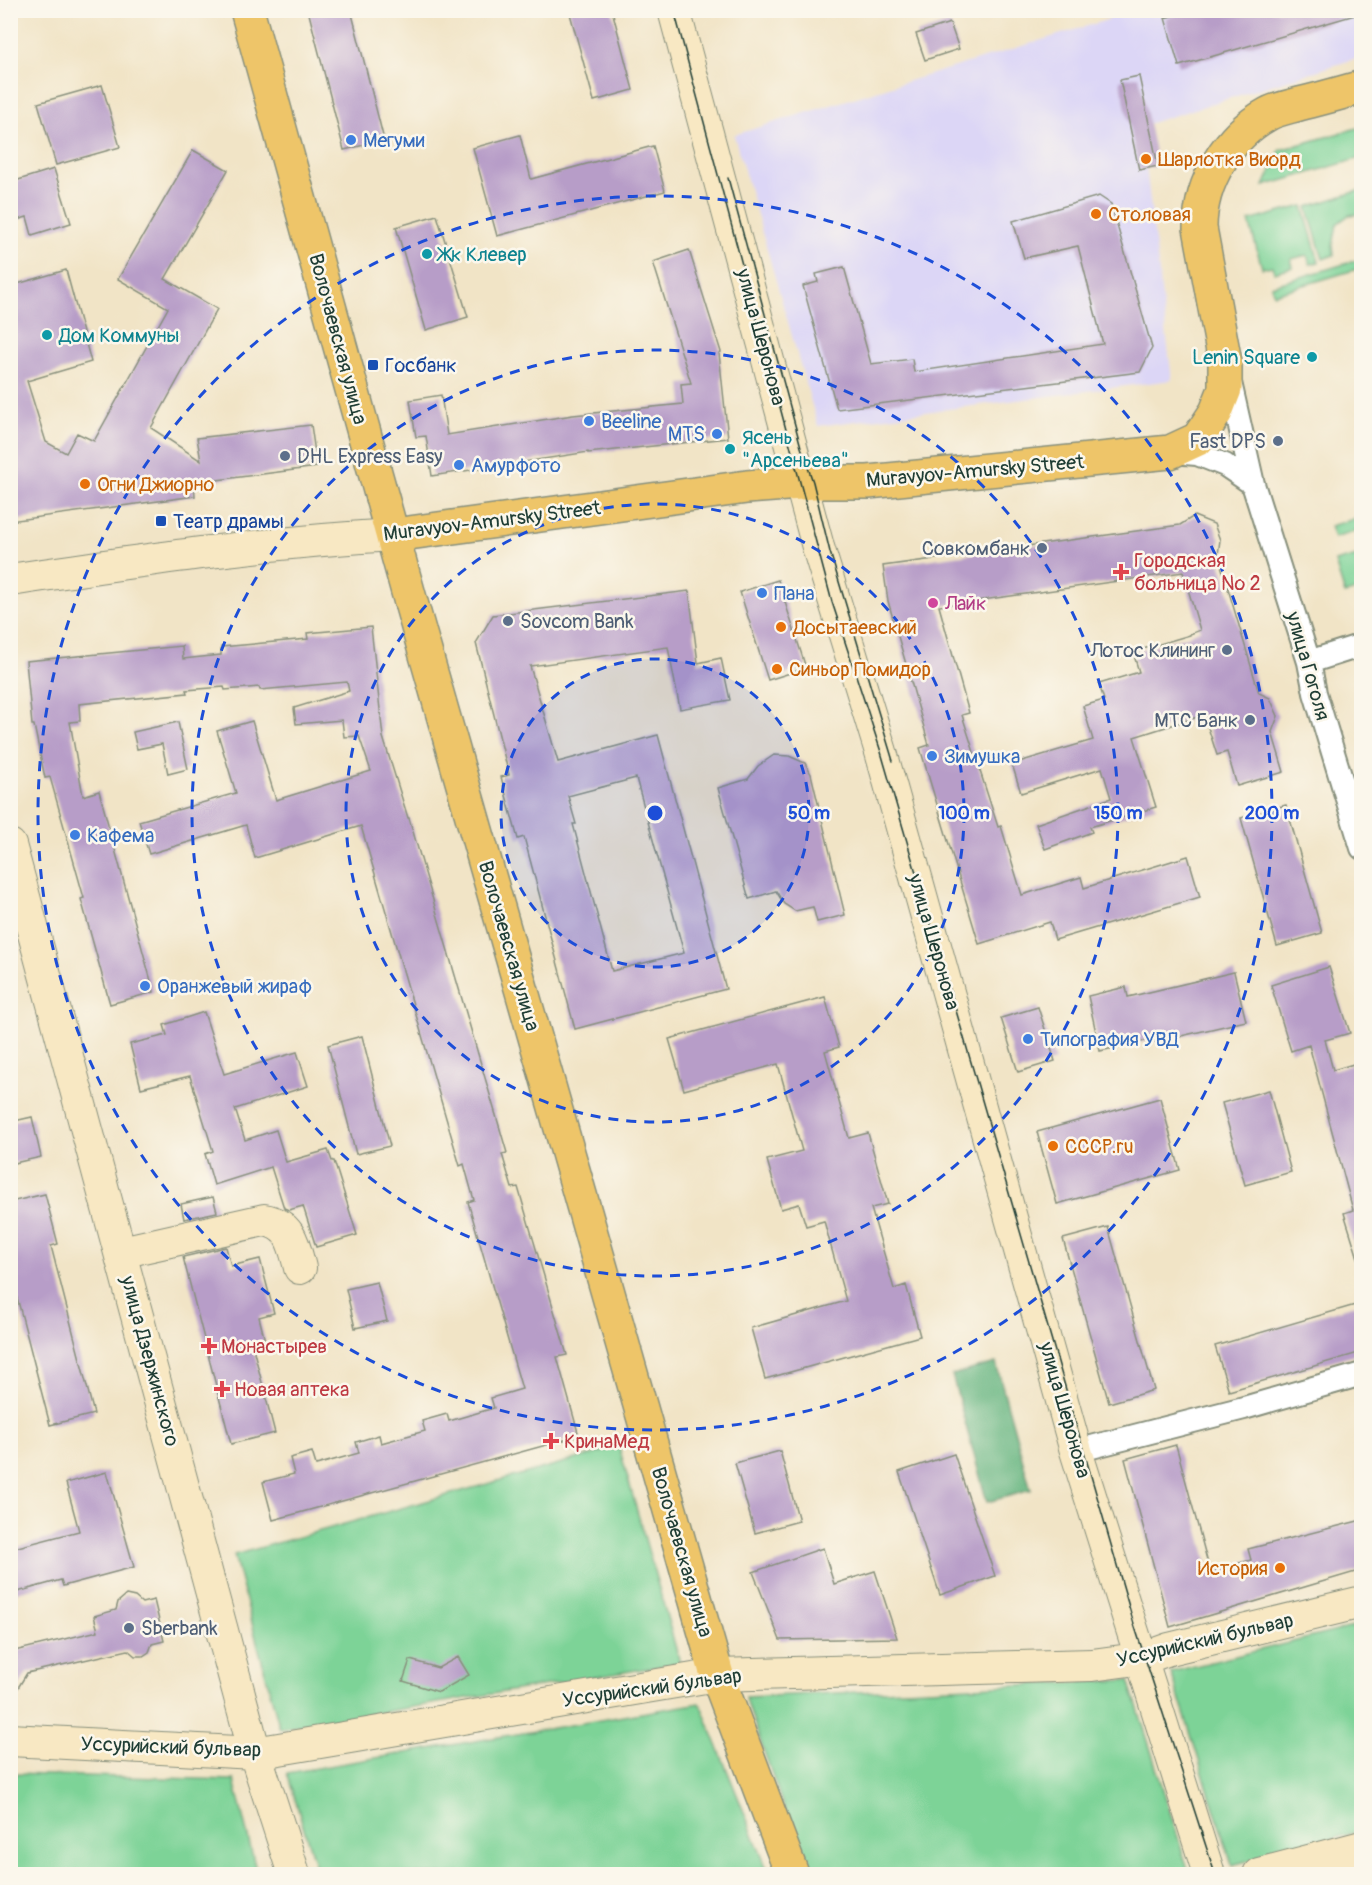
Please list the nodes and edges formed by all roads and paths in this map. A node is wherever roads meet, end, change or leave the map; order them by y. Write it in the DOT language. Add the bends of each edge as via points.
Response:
graph roads {
  1 [pos="247,10"];
  2 [pos="674,10"];
  3 [pos="1362,87"];
  4 [pos="1225,362"];
  5 [pos="1170,452"];
  6 [pos="801,484"];
  7 [pos="1253,484"];
  8 [pos="394,535"];
  9 [pos="10,580"];
  10 [pos="1362,645"];
  11 [pos="1309,662"];
  12 [pos="10,845"];
  13 [pos="1362,848"];
  14 [pos="121,1252"];
  15 [pos="300,1268"];
  16 [pos="1362,1374"];
  17 [pos="1076,1451"];
  18 [pos="1362,1602"];
  19 [pos="1142,1658"];
  20 [pos="717,1675"];
  21 [pos="10,1740"];
  22 [pos="255,1753"];
  23 [pos="1362,1847"];
  24 [pos="1210,1873"];
  25 [pos="294,1875"];
  26 [pos="792,1875"];
  27 [pos="1258,1875"];
  1 -- 8 [label="main road, Волочаевская улица"];
  2 -- 6 [label="street, улица Шеронова"];
  3 -- 4 [label="main road, Muravyov-Amursky Street" via="1270,112 1239,136 1210,178 1200,210 1200,228"];
  4 -- 5 [label="main road, Muravyov-Amursky Street" via="1225,389 1216,412 1198,439"];
  4 -- 7 [label="street, улица Гоголя"];
  5 -- 6 [label="main road, Muravyov-Amursky Street" via="868,482"];
  5 -- 7 [label="street" via="1197,454 1225,465"];
  6 -- 8 [label="main road, Muravyov-Amursky Street" via="747,487"];
  6 -- 17 [label="street, улица Шеронова" via="881,752"];
  7 -- 11 [label="street, улица Гоголя"];
  8 -- 9 [label="street, Muravyov-Amursky Street" via="162,557"];
  8 -- 20 [label="main road, Волочаевская улица"];
  10 -- 11 [label="street"];
  11 -- 13 [label="street, улица Гоголя"];
  12 -- 14 [label="street, улица Дзержинского"];
  14 -- 15 [label="street" via="264,1220 287,1231"];
  14 -- 22 [label="street, улица Дзержинского"];
  16 -- 17 [label="street"];
  17 -- 19 [label="street, улица Шеронова"];
  18 -- 19 [label="street, Уссурийский бульвар"];
  19 -- 20 [label="street, Уссурийский бульвар" via="1092,1665"];
  19 -- 24 [label="street, улица Шеронова"];
  20 -- 22 [label="street, Уссурийский бульвар"];
  20 -- 26 [label="main road, Волочаевская улица"];
  21 -- 22 [label="street, Уссурийский бульвар"];
  22 -- 25 [label="street, улица Дзержинского"];
  23 -- 27 [label="street"];
}
